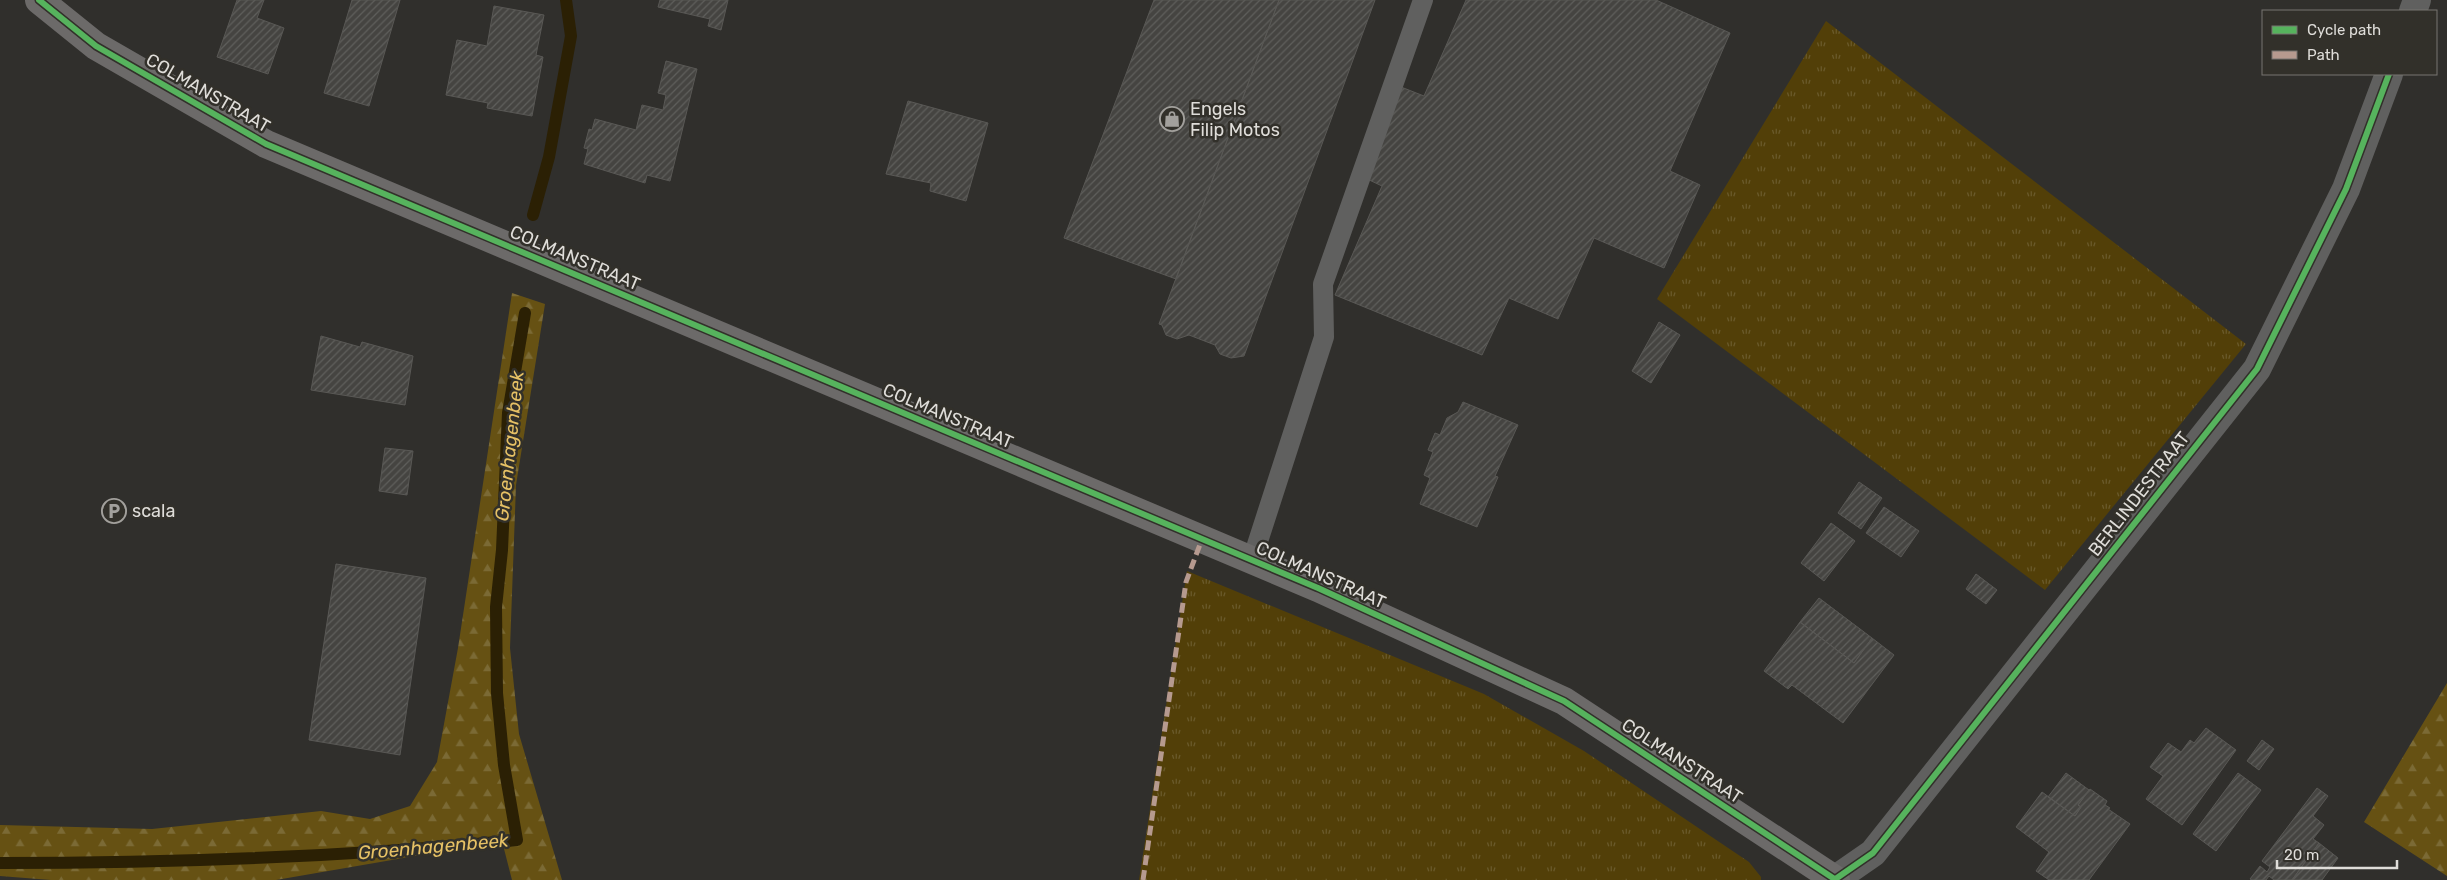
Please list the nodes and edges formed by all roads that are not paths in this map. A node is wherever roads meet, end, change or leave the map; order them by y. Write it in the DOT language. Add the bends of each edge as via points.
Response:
graph roads {
  1 [pos="39,0"];
  2 [pos="1423,0"];
  3 [pos="2389,75"];
  4 [pos="1252,560"];
  5 [pos="1835,880"];
  1 -- 4 [label="main road, COLMANSTRAAT" via="96,46 266,144"];
  2 -- 4 [label="lane" via="1323,284 1324,337"];
  3 -- 5 [label="street, BERLINDESTRAAT" via="2346,189 2258,369 1873,853"];
  4 -- 5 [label="main road, COLMANSTRAAT" via="1564,701"];
}
